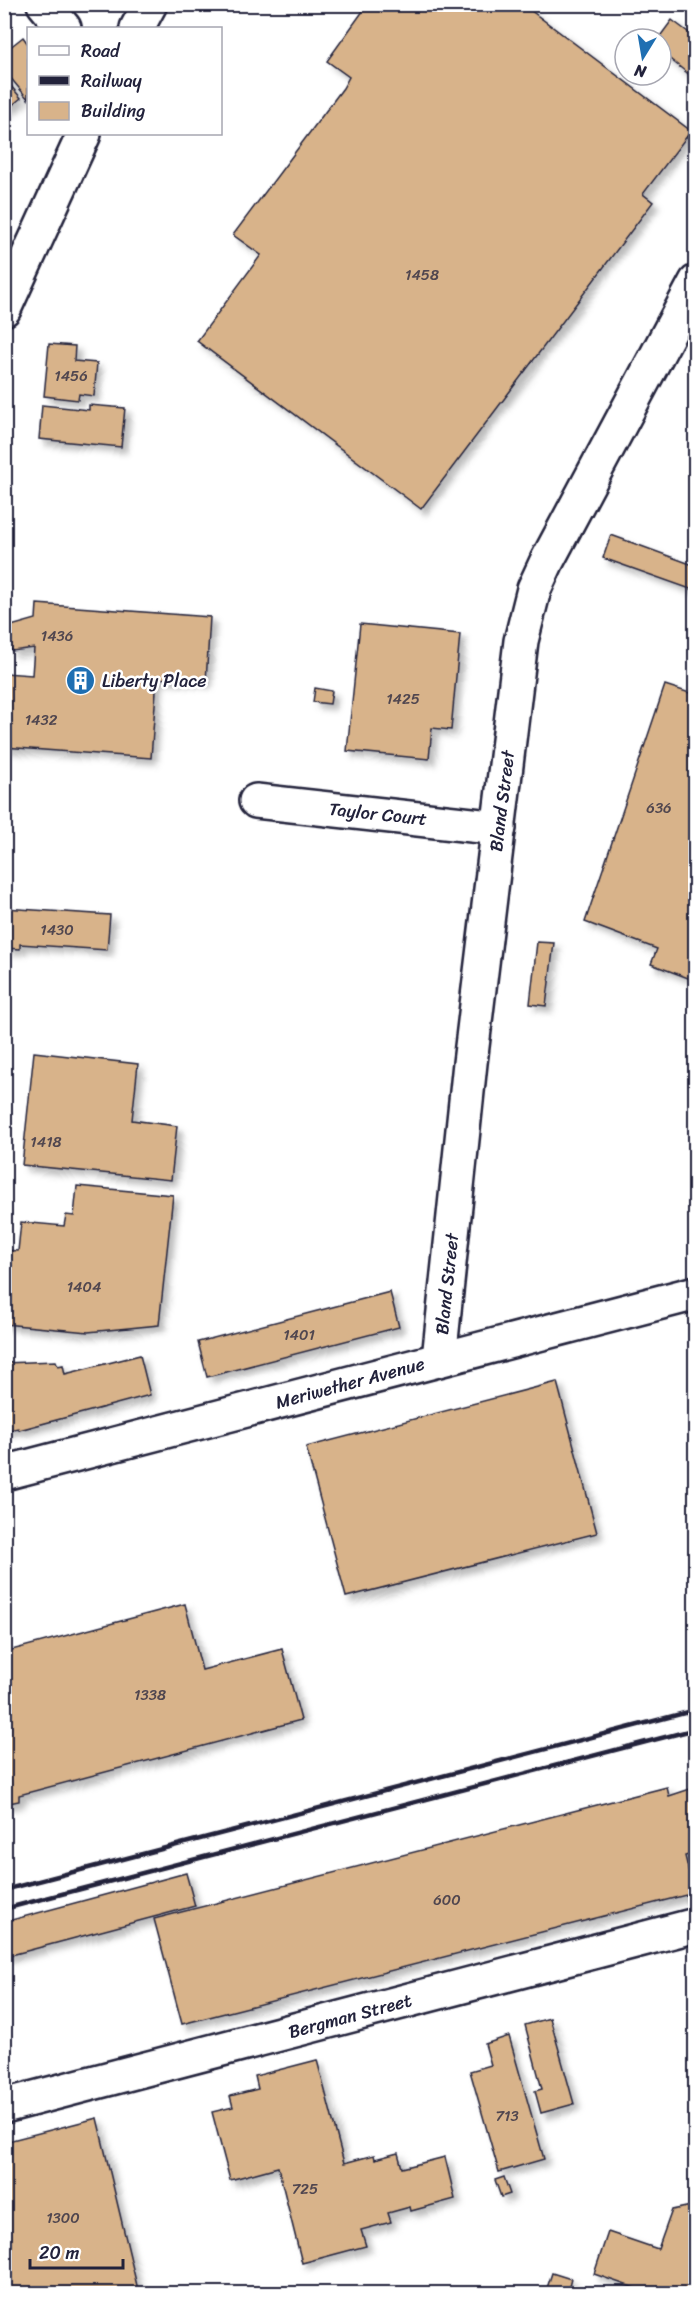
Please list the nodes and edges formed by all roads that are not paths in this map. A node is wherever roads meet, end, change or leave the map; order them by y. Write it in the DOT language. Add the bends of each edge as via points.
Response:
graph roads {
  1 [pos="44,4"];
  2 [pos="150,4"];
  3 [pos="63,27"];
  4 [pos="138,27"];
  5 [pos="84,135"];
  6 [pos="696,282"];
  7 [pos="4,309"];
  8 [pos="256,801"];
  9 [pos="499,828"];
  10 [pos="696,1293"];
  11 [pos="439,1359"];
  12 [pos="4,1473"];
  13 [pos="696,1926"];
  14 [pos="4,2106"];
  1 -- 3 [label="street"];
  2 -- 4 [label="street"];
  5 -- 7 [label="street"];
  6 -- 9 [label="street, Bland Street" via="534,589 521,640"];
  8 -- 9 [label="street, Taylor Court"];
  9 -- 11 [label="street, Bland Street"];
  10 -- 11 [label="street, Meriwether Avenue"];
  11 -- 12 [label="street, Meriwether Avenue"];
  13 -- 14 [label="street, Bergman Street"];
}
